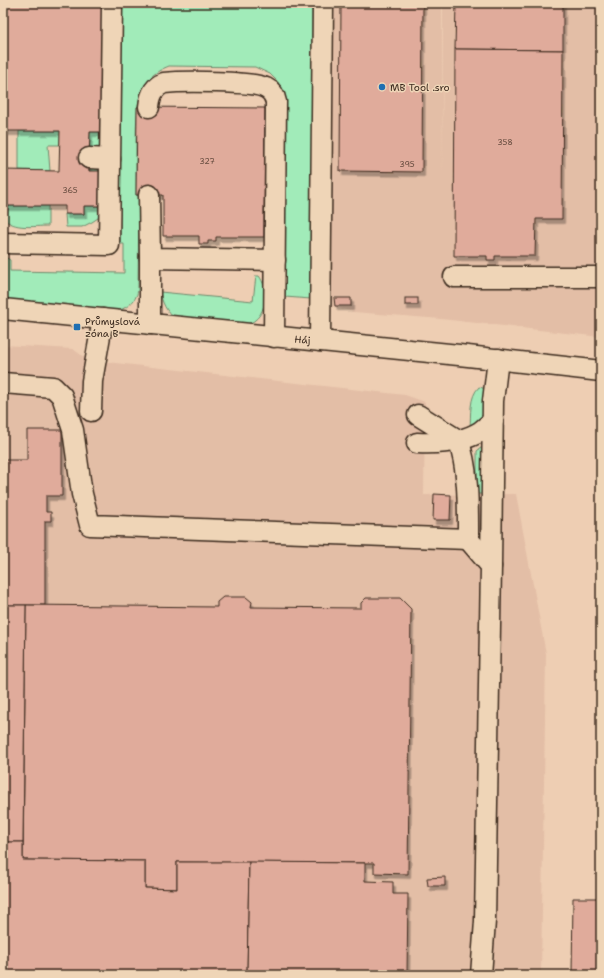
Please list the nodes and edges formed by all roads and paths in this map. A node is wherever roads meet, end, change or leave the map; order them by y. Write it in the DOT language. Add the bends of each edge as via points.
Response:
graph roads {
  1 [pos="112,3"];
  2 [pos="323,3"];
  3 [pos="149,107"];
  4 [pos="89,158"];
  5 [pos="110,159"];
  6 [pos="149,195"];
  7 [pos="3,243"];
  8 [pos="150,258"];
  9 [pos="275,260"];
  10 [pos="454,277"];
  11 [pos="601,277"];
  12 [pos="3,309"];
  13 [pos="104,319"];
  14 [pos="150,324"];
  15 [pos="274,337"];
  16 [pos="320,341"];
  17 [pos="498,360"];
  18 [pos="601,372"];
  19 [pos="3,383"];
  20 [pos="91,411"];
  21 [pos="418,415"];
  22 [pos="493,421"];
  23 [pos="458,440"];
  24 [pos="417,443"];
  25 [pos="468,539"];
  26 [pos="491,566"];
  27 [pos="481,975"];
  1 -- 5 [label="street"];
  2 -- 16 [label="street"];
  3 -- 9 [label="street" via="152,92 164,83 251,84 266,88 272,93 276,102"];
  4 -- 5 [label="street"];
  5 -- 7 [label="street" via="109,245"];
  6 -- 8 [label="street"];
  8 -- 9 [label="street"];
  8 -- 14 [label="street"];
  9 -- 15 [label="street"];
  10 -- 11 [label="street"];
  12 -- 13 [label="street, Háj"];
  13 -- 14 [label="street, Háj"];
  13 -- 20 [label="street" via="92,381"];
  14 -- 15 [label="street, Háj"];
  15 -- 16 [label="street, Háj"];
  16 -- 17 [label="street, Háj"];
  17 -- 18 [label="street, Háj"];
  17 -- 22 [label="street"];
  19 -- 25 [label="street" via="53,388 62,396 74,430 82,494 90,525"];
  21 -- 23 [label="street"];
  22 -- 23 [label="street" via="470,437"];
  22 -- 26 [label="street"];
  23 -- 24 [label="street"];
  23 -- 25 [label="street" via="463,456 467,494"];
  25 -- 26 [label="street"];
  26 -- 27 [label="street" via="485,921"];
}
